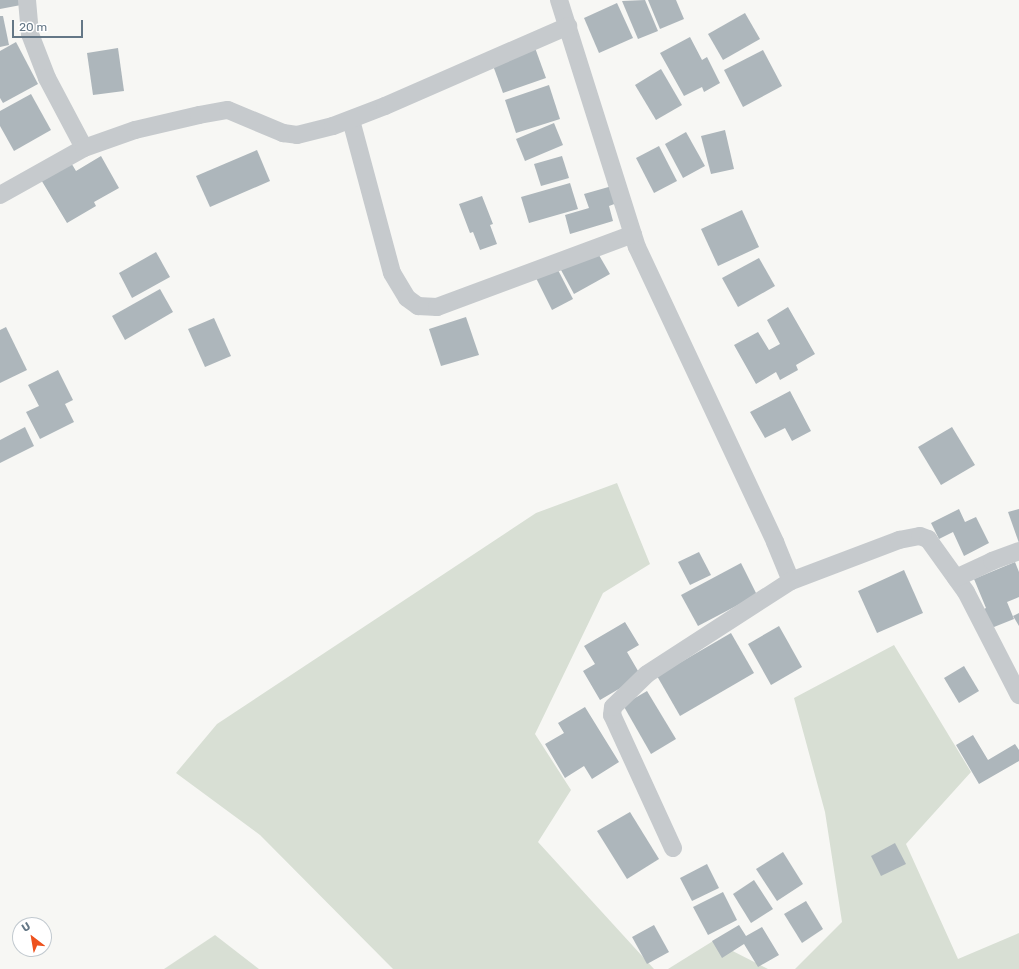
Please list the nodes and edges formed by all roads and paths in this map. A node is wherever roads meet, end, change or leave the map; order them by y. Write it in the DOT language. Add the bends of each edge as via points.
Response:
graph roads {
  1 [pos="27,0"];
  2 [pos="559,0"];
  3 [pos="568,26"];
  4 [pos="351,120"];
  5 [pos="84,148"];
  6 [pos="0,195"];
  7 [pos="633,234"];
  8 [pos="1019,552"];
  9 [pos="956,578"];
  10 [pos="791,581"];
  11 [pos="1019,695"];
  12 [pos="674,848"];
  1 -- 5 [label="street" via="30,34 46,78"];
  2 -- 3 [label="street"];
  3 -- 4 [label="street"];
  3 -- 7 [label="street"];
  4 -- 5 [label="street" via="297,135 284,133 228,110 135,130"];
  4 -- 7 [label="street" via="392,273 407,298 418,306 437,307"];
  5 -- 6 [label="street"];
  7 -- 10 [label="street"];
  8 -- 9 [label="street"];
  9 -- 10 [label="street" via="928,539 920,536 899,540"];
  9 -- 11 [label="street" via="966,592"];
  10 -- 12 [label="street" via="647,674 613,707 612,715"];
}
